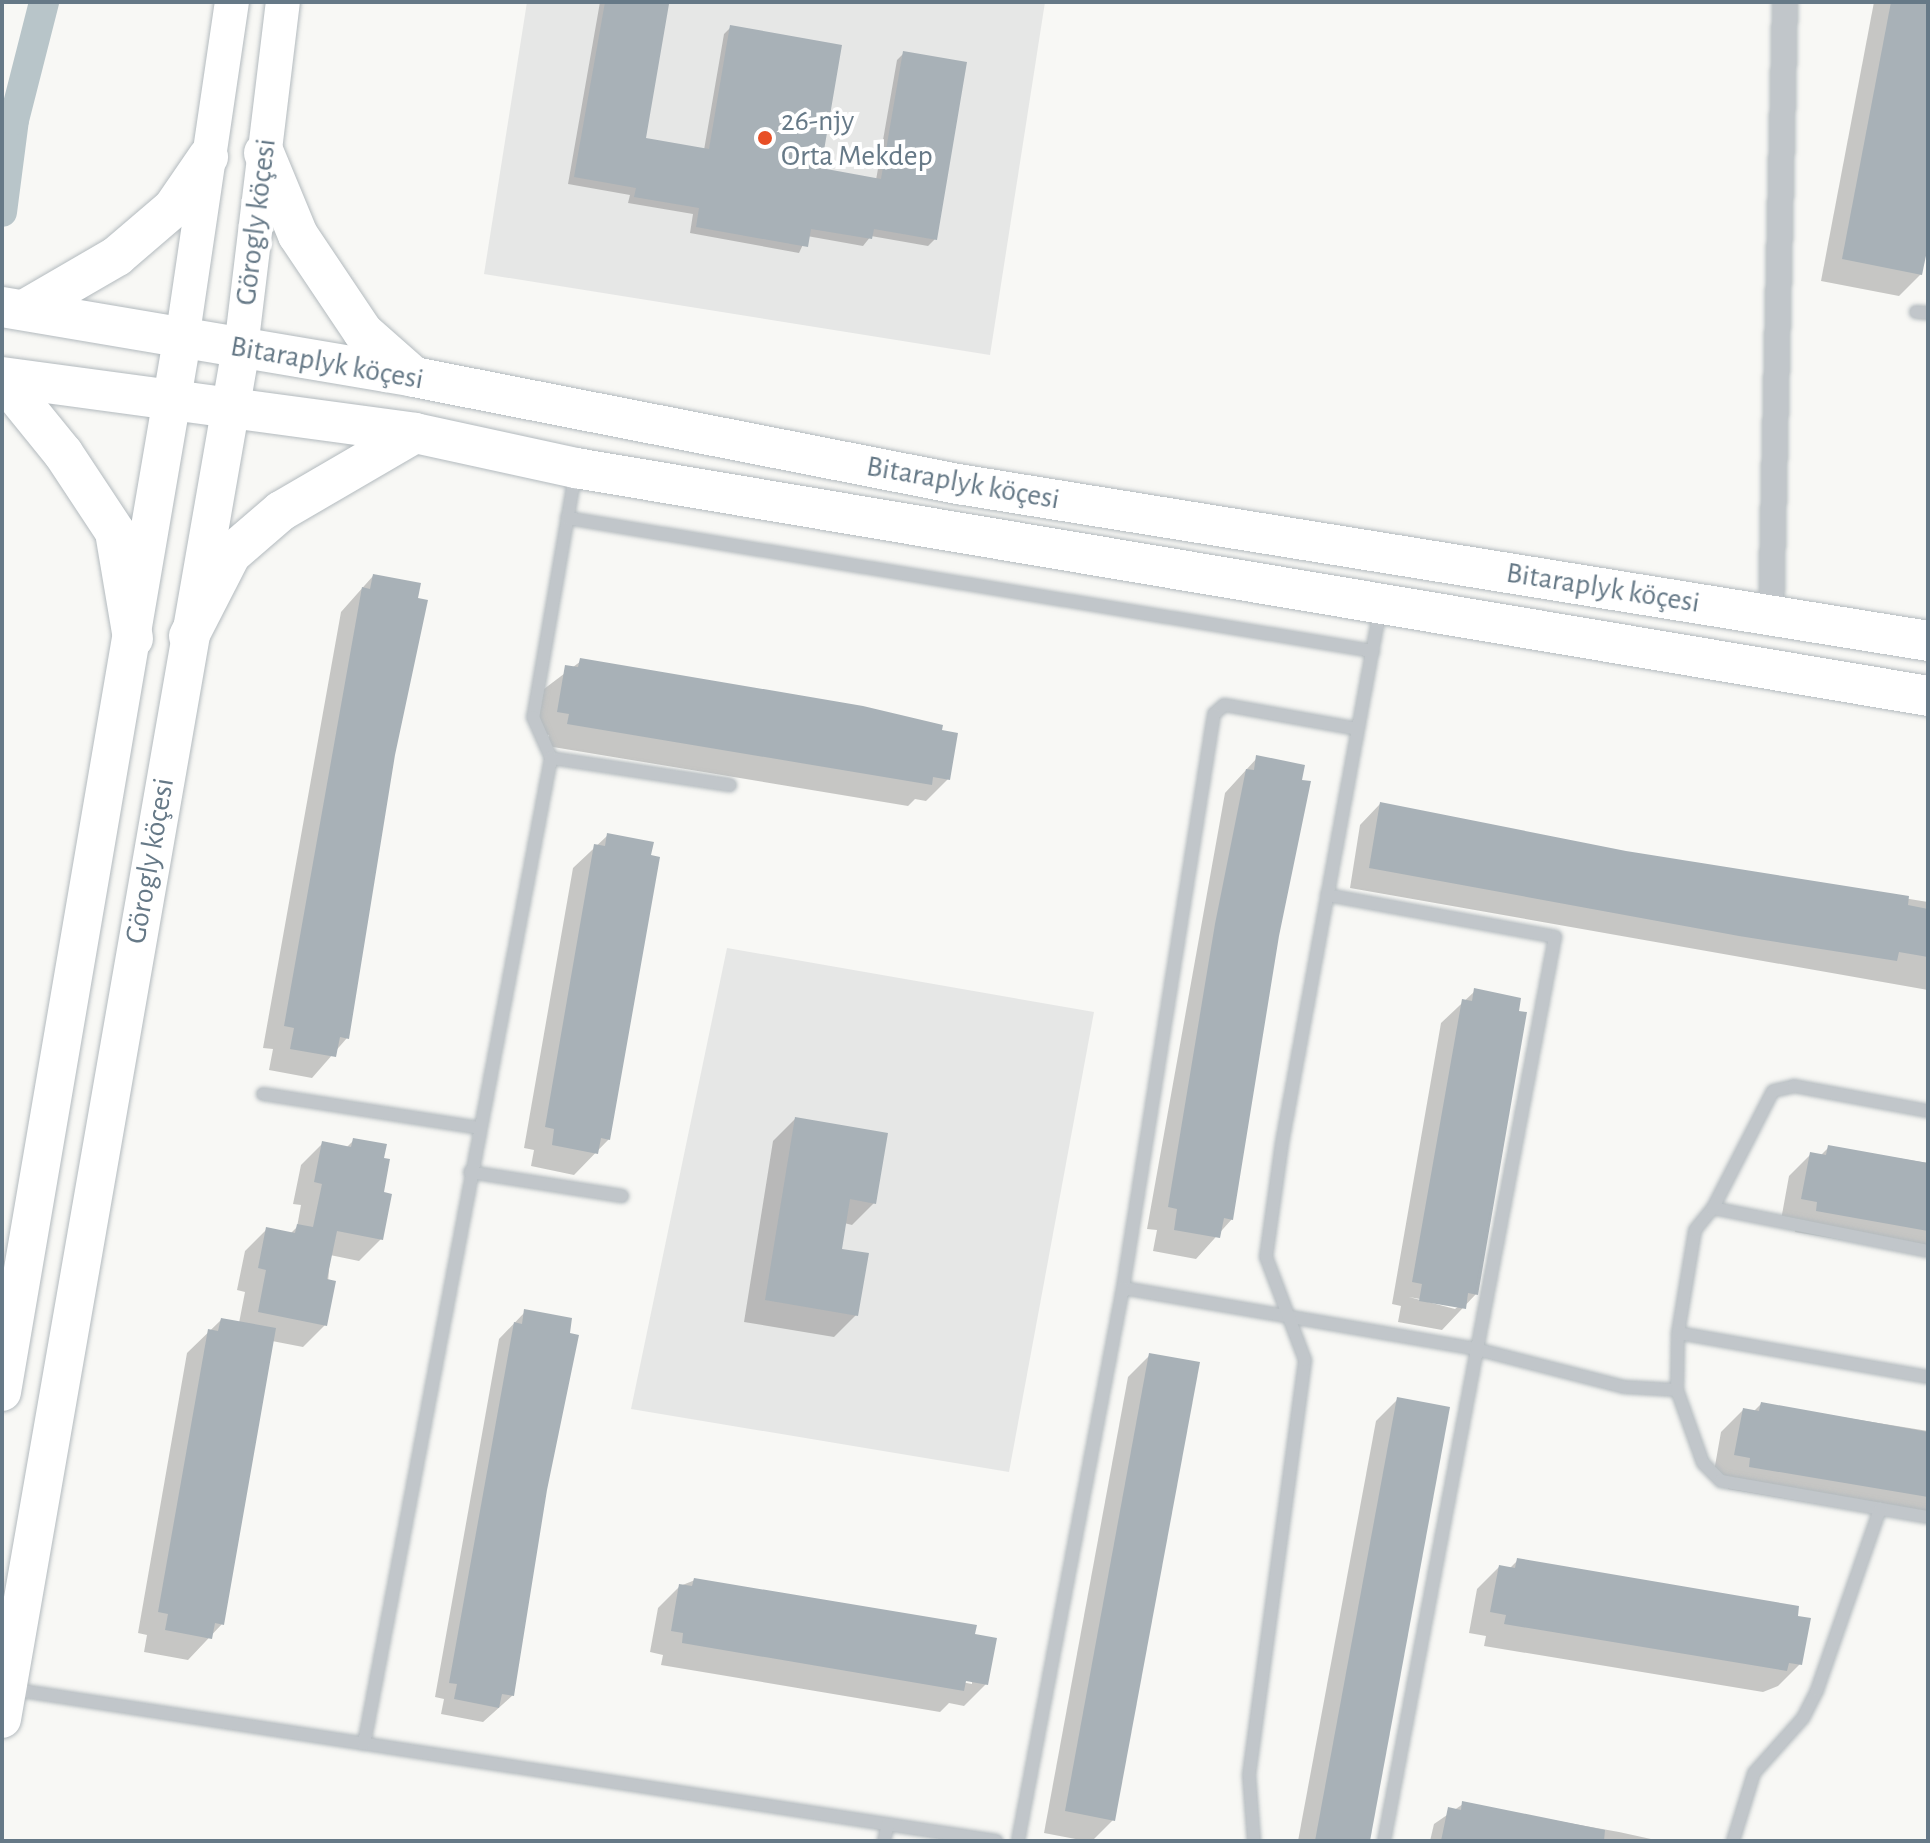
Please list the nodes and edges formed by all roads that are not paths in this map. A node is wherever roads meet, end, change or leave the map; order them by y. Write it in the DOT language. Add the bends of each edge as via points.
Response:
graph roads {
  1 [pos="232,2"];
  2 [pos="283,2"];
  3 [pos="1785,2"];
  4 [pos="264,153"];
  5 [pos="208,157"];
  6 [pos="35,307"];
  7 [pos="182,340"];
  8 [pos="241,348"];
  9 [pos="2,377"];
  10 [pos="414,377"];
  11 [pos="38,399"];
  12 [pos="171,400"];
  13 [pos="230,409"];
  14 [pos="415,433"];
  15 [pos="576,468"];
  16 [pos="567,518"];
  17 [pos="1381,603"];
  18 [pos="1771,615"];
  19 [pos="189,636"];
  20 [pos="133,638"];
  21 [pos="1928,641"];
  22 [pos="1373,651"];
  23 [pos="1928,696"];
  24 [pos="1358,729"];
  25 [pos="551,758"];
  26 [pos="730,785"];
  27 [pos="1327,895"];
  28 [pos="263,1094"];
  29 [pos="1928,1111"];
  30 [pos="479,1128"];
  31 [pos="470,1172"];
  32 [pos="622,1196"];
  33 [pos="1713,1208"];
  34 [pos="1928,1251"];
  35 [pos="1123,1288"];
  36 [pos="1288,1315"];
  37 [pos="1678,1333"];
  38 [pos="1476,1349"];
  39 [pos="1928,1377"];
  40 [pos="1677,1390"];
  41 [pos="2,1392"];
  42 [pos="1880,1509"];
  43 [pos="1928,1517"];
  44 [pos="5,1704"];
  45 [pos="364,1744"];
  46 [pos="888,1824"];
  47 [pos="884,1841"];
  48 [pos="996,1841"];
  49 [pos="1018,1841"];
  50 [pos="1254,1841"];
  51 [pos="1384,1841"];
  52 [pos="1733,1841"];
  1 -- 5 [label="main road, Görogly köçesi"];
  2 -- 4 [label="main road, Görogly köçesi"];
  3 -- 18 [label="street"];
  4 -- 8 [label="main road, Görogly köçesi"];
  4 -- 10 [label="highway" via="306,247 363,332"];
  5 -- 6 [label="highway" via="173,208 117,256"];
  5 -- 7 [label="main road, Görogly köçesi"];
  6 -- 7 [label="highway, Bitaraplyk köçesi"];
  7 -- 8 [label="highway, Bitaraplyk köçesi"];
  7 -- 12 [label="main road, Görogly köçesi"];
  8 -- 10 [label="highway, Bitaraplyk köçesi"];
  8 -- 13 [label="main road, Görogly köçesi"];
  9 -- 11 [label="highway"];
  10 -- 18 [label="highway, Bitaraplyk köçesi" via="958,484"];
  11 -- 12 [label="highway, Bitaraplyk köçesi"];
  11 -- 20 [label="highway" via="115,532"];
  12 -- 13 [label="highway, Bitaraplyk köçesi"];
  12 -- 20 [label="main road, Görogly köçesi"];
  13 -- 14 [label="highway, Bitaraplyk köçesi"];
  13 -- 19 [label="main road, Görogly köçesi"];
  14 -- 15 [label="highway, Bitaraplyk köçesi"];
  14 -- 19 [label="highway" via="281,511 231,554"];
  15 -- 16 [label="lane"];
  15 -- 17 [label="highway, Bitaraplyk köçesi"];
  16 -- 22 [label="lane"];
  16 -- 25 [label="lane" via="533,717"];
  17 -- 22 [label="lane"];
  17 -- 23 [label="highway, Bitaraplyk köçesi"];
  18 -- 21 [label="highway, Bitaraplyk köçesi"];
  19 -- 44 [label="main road, Görogly köçesi"];
  20 -- 41 [label="main road, Görogly köçesi"];
  22 -- 24 [label="lane"];
  24 -- 27 [label="lane"];
  24 -- 35 [label="lane" via="1224,705 1214,714"];
  25 -- 26 [label="lane"];
  25 -- 30 [label="lane"];
  27 -- 36 [label="lane" via="1266,1257"];
  27 -- 38 [label="lane" via="1555,937"];
  28 -- 30 [label="lane"];
  29 -- 33 [label="lane" via="1794,1086 1773,1091"];
  30 -- 31 [label="lane"];
  31 -- 32 [label="lane"];
  31 -- 45 [label="lane"];
  33 -- 34 [label="lane"];
  33 -- 37 [label="lane" via="1695,1230"];
  35 -- 36 [label="lane"];
  35 -- 49 [label="lane"];
  36 -- 38 [label="lane"];
  36 -- 50 [label="lane" via="1305,1360 1249,1775"];
  37 -- 39 [label="lane"];
  37 -- 40 [label="lane"];
  38 -- 40 [label="lane" via="1624,1387"];
  38 -- 51 [label="lane"];
  40 -- 42 [label="lane" via="1703,1463 1721,1481"];
  42 -- 43 [label="lane"];
  42 -- 52 [label="lane" via="1817,1690 1803,1718 1754,1773"];
  44 -- 45 [label="lane"];
  45 -- 46 [label="lane"];
  46 -- 47 [label="lane"];
  46 -- 48 [label="lane"];
}
